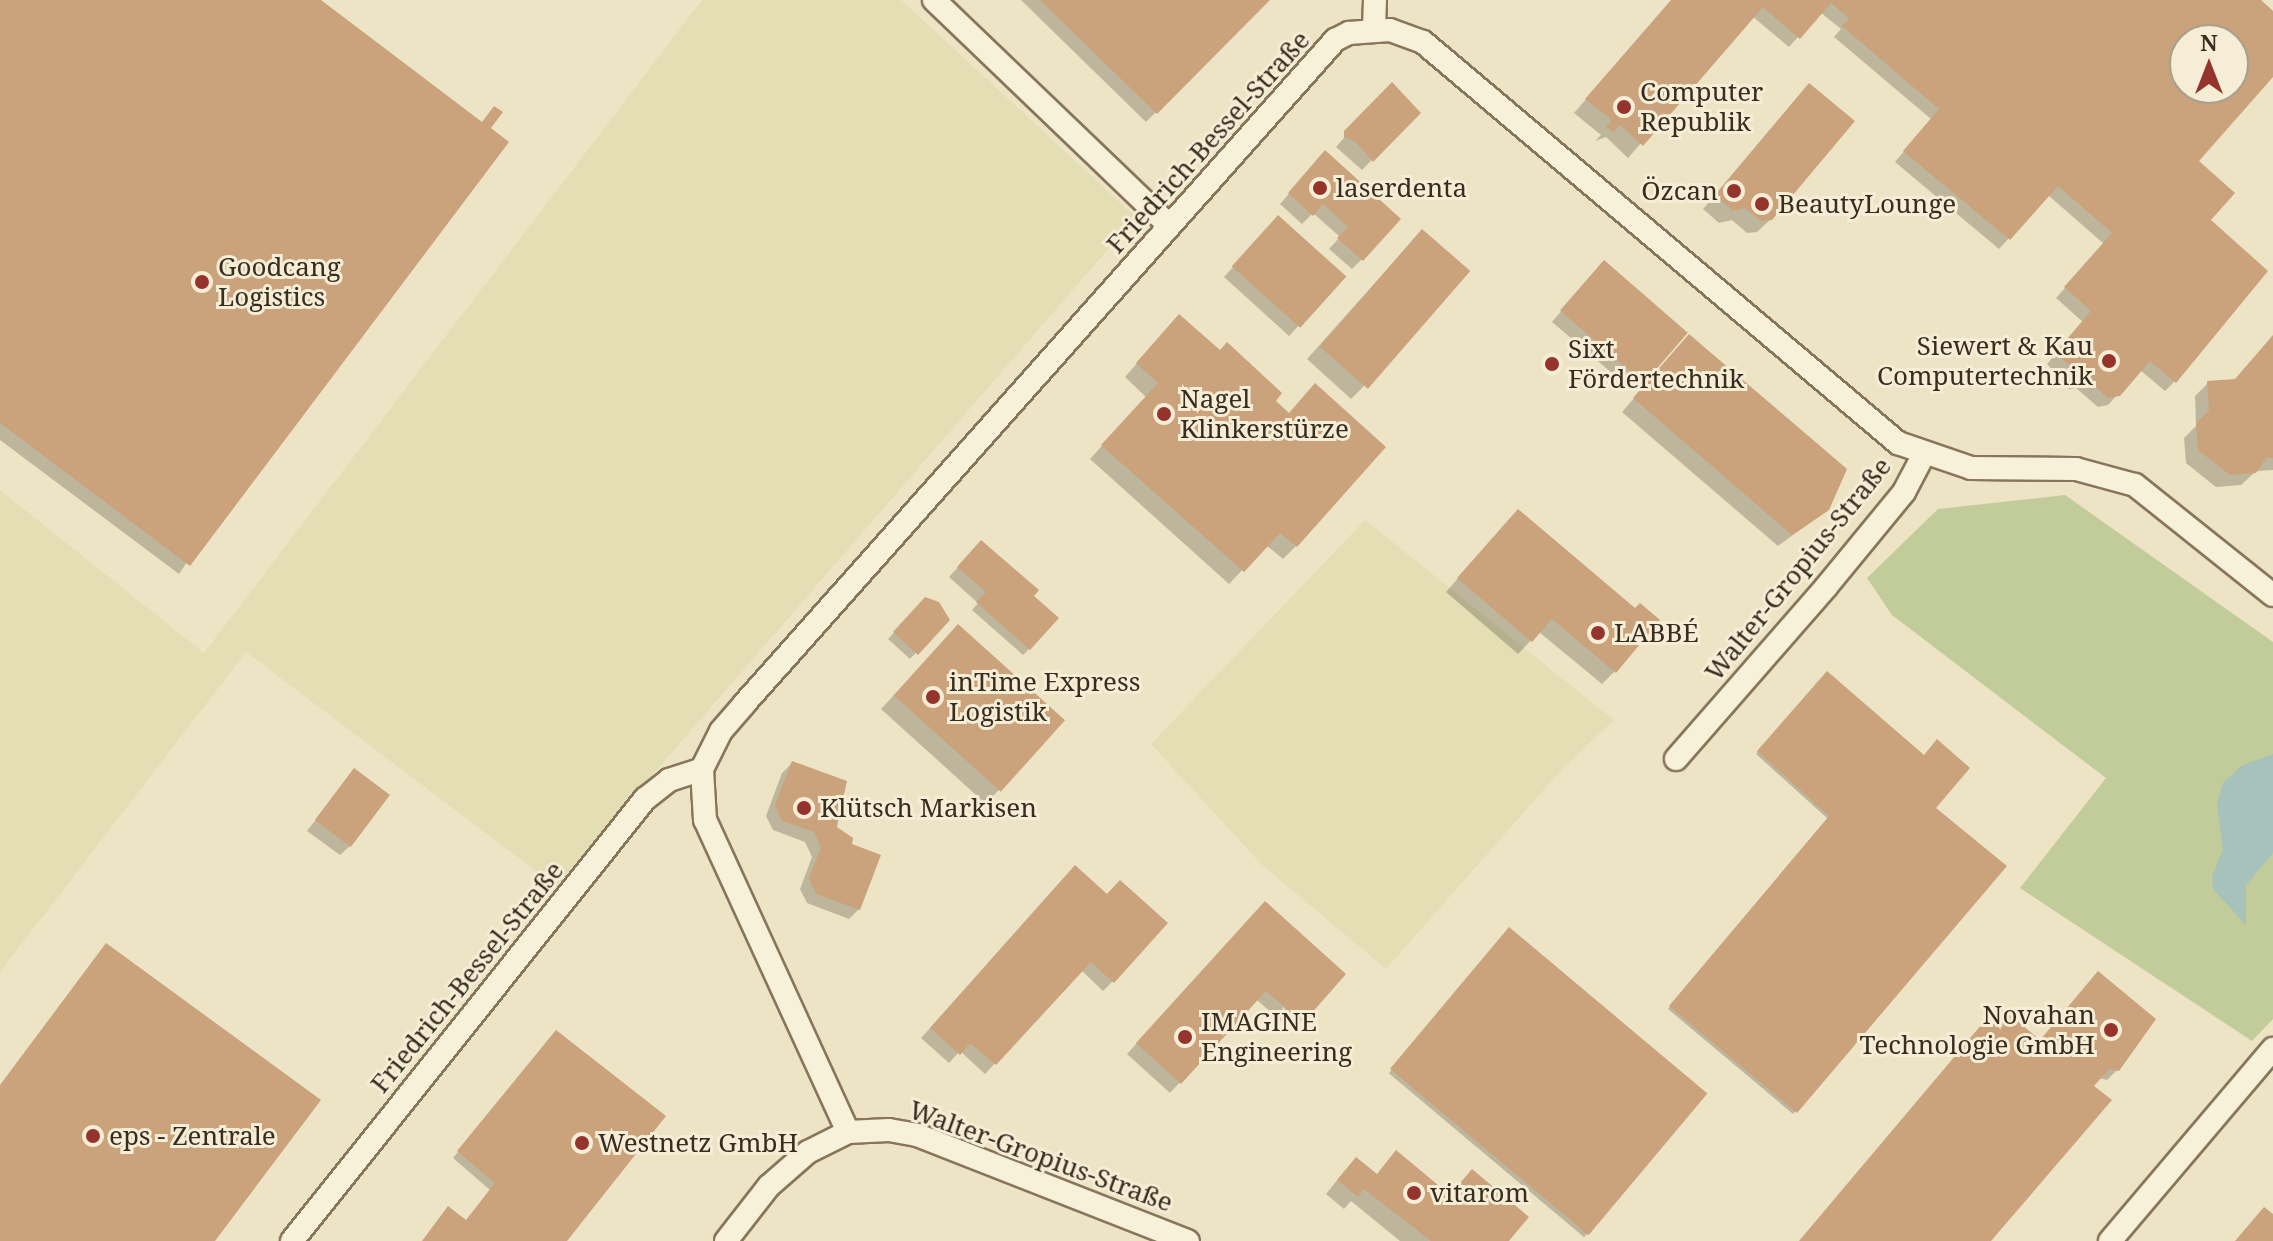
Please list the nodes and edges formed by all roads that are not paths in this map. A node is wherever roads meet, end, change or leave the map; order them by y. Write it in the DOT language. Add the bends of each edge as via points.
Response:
graph roads {
  1 [pos="934,0"];
  2 [pos="1375,0"];
  3 [pos="1374,28"];
  4 [pos="1169,225"];
  5 [pos="1924,454"];
  6 [pos="2273,595"];
  7 [pos="1676,759"];
  8 [pos="702,769"];
  9 [pos="2273,1049"];
  10 [pos="848,1132"];
  11 [pos="292,1241"];
  12 [pos="726,1241"];
  13 [pos="1188,1241"];
  14 [pos="2110,1241"];
  1 -- 4 [label="street"];
  2 -- 3 [label="street"];
  3 -- 4 [label="street, Friedrich-Bessel-Straße" via="1335,40"];
  3 -- 5 [label="street" via="1423,42 1859,411 1898,443"];
  4 -- 8 [label="street, Friedrich-Bessel-Straße" via="745,703 721,731"];
  5 -- 6 [label="street, Walter-Gropius-Straße" via="1971,468 2076,469 2135,485"];
  5 -- 7 [label="street, Walter-Gropius-Straße" via="1904,492"];
  8 -- 10 [label="street, Friedrich-Bessel-Straße" via="705,820"];
  8 -- 11 [label="street, Friedrich-Bessel-Straße" via="669,780 645,799"];
  9 -- 14 [label="street"];
  10 -- 12 [label="street, Walter-Gropius-Straße" via="808,1152 769,1186"];
  10 -- 13 [label="street, Walter-Gropius-Straße" via="917,1135"];
}
